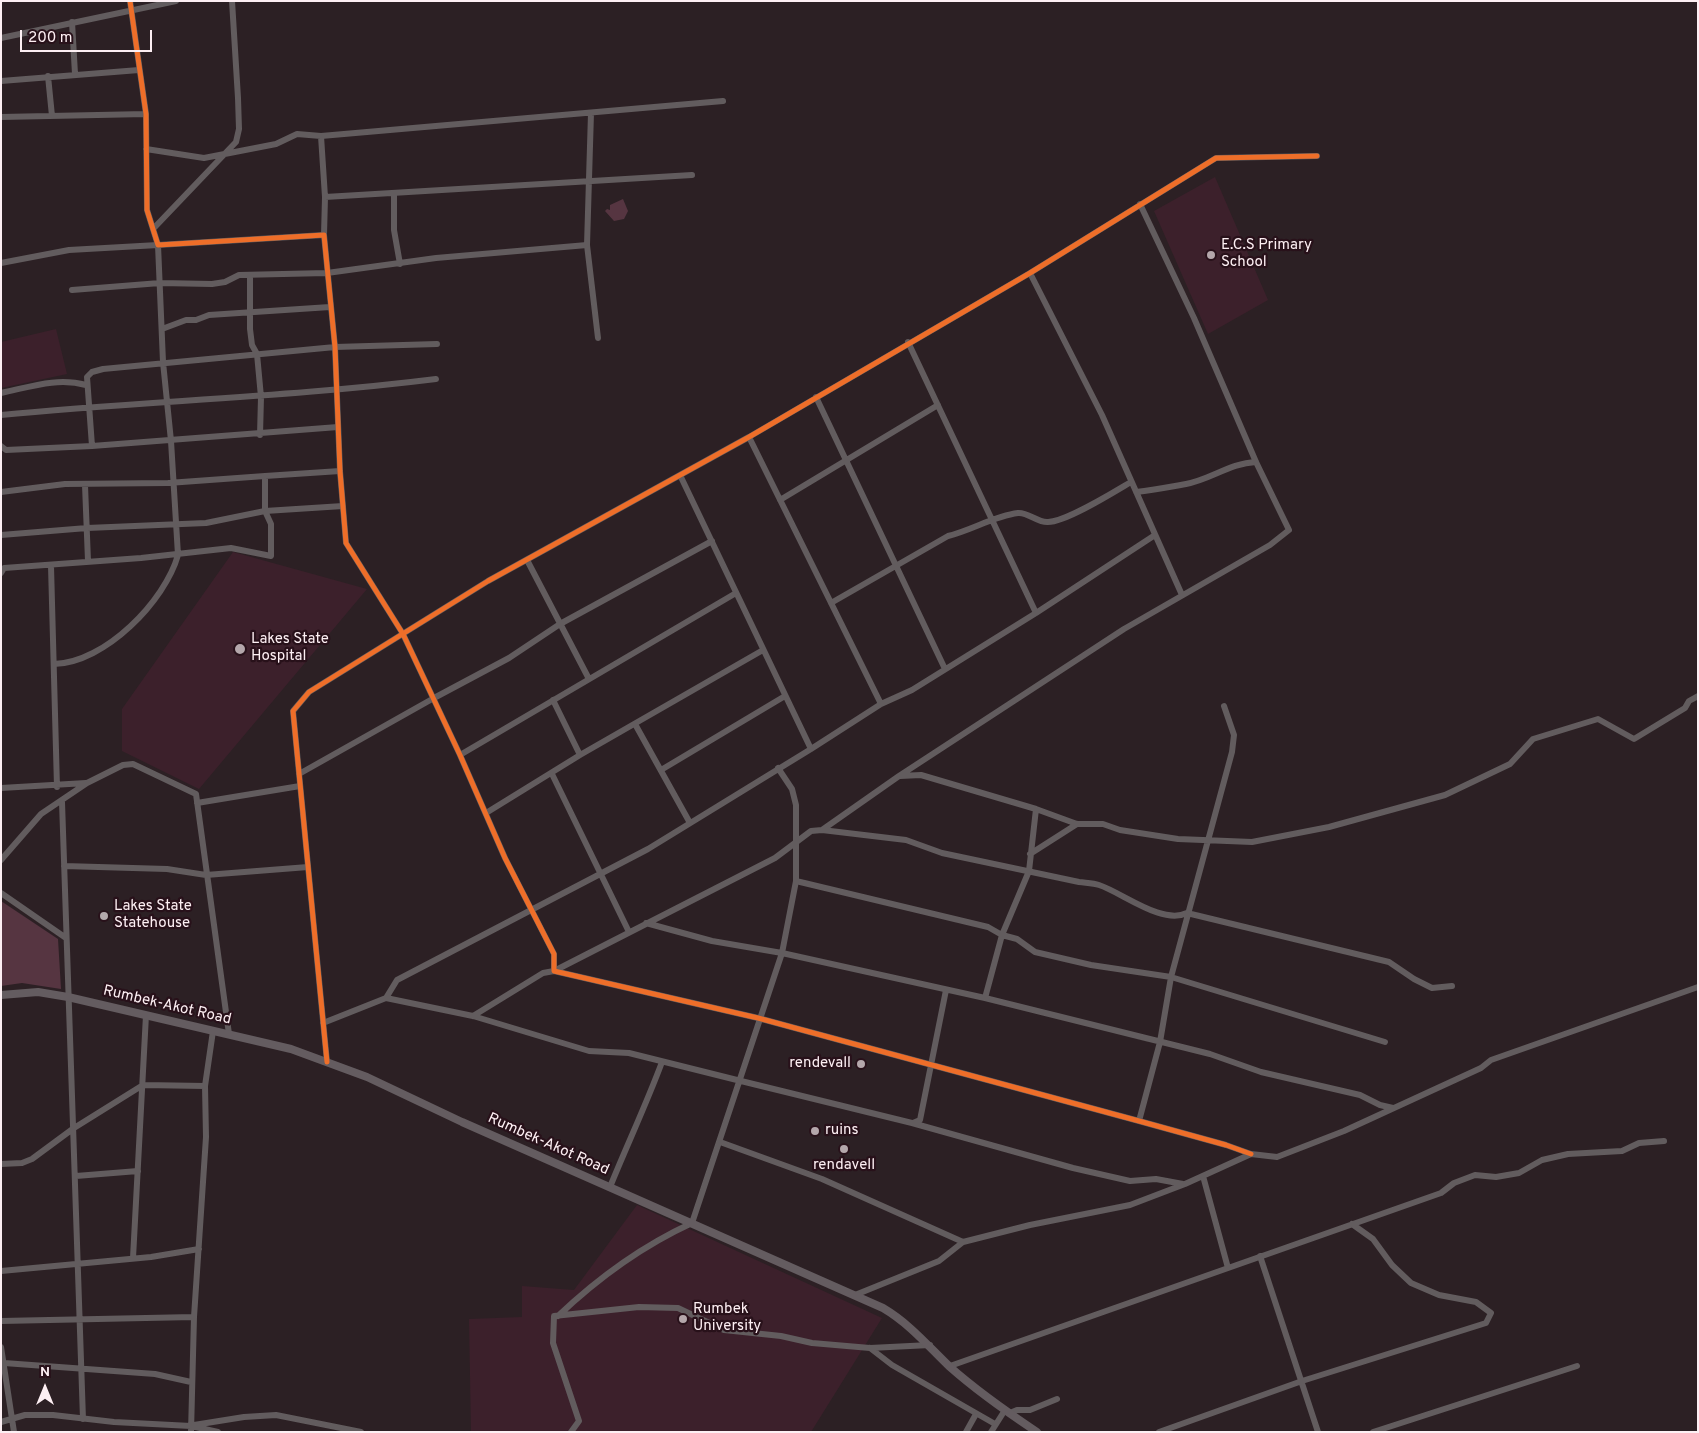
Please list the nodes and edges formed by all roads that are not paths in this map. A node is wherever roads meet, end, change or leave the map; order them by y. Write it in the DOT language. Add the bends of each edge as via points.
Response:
graph roads {
  1 [pos="130,1"];
  2 [pos="176,1"];
  3 [pos="232,1"];
  4 [pos="132,12"];
  5 [pos="72,22"];
  6 [pos="1,38"];
  7 [pos="139,70"];
  8 [pos="75,74"];
  9 [pos="48,76"];
  10 [pos="1,81"];
  11 [pos="722,101"];
  12 [pos="591,113"];
  13 [pos="146,114"];
  14 [pos="52,116"];
  15 [pos="1,117"];
  16 [pos="321,136"];
  17 [pos="146,149"];
  18 [pos="222,156"];
  19 [pos="1317,156"];
  20 [pos="692,174"];
  21 [pos="588,180"];
  22 [pos="394,193"];
  23 [pos="325,198"];
  24 [pos="1140,204"];
  25 [pos="153,229"];
  26 [pos="324,235"];
  27 [pos="158,245"];
  28 [pos="586,245"];
  29 [pos="1,263"];
  30 [pos="400,264"];
  31 [pos="326,273"];
  32 [pos="1030,273"];
  33 [pos="250,276"];
  34 [pos="160,283"];
  35 [pos="72,290"];
  36 [pos="330,307"];
  37 [pos="250,313"];
  38 [pos="162,329"];
  39 [pos="598,338"];
  40 [pos="908,342"];
  41 [pos="437,344"];
  42 [pos="335,347"];
  43 [pos="257,354"];
  44 [pos="163,362"];
  45 [pos="436,379"];
  46 [pos="86,385"];
  47 [pos="338,391"];
  48 [pos="1,393"];
  49 [pos="261,397"];
  50 [pos="816,397"];
  51 [pos="168,403"];
  52 [pos="938,405"];
  53 [pos="88,407"];
  54 [pos="1,415"];
  55 [pos="338,427"];
  56 [pos="260,435"];
  57 [pos="749,437"];
  58 [pos="171,441"];
  59 [pos="1,446"];
  60 [pos="92,446"];
  61 [pos="845,459"];
  62 [pos="1256,462"];
  63 [pos="340,471"];
  64 [pos="680,475"];
  65 [pos="266,476"];
  66 [pos="173,482"];
  67 [pos="1132,482"];
  68 [pos="85,485"];
  69 [pos="1,492"];
  70 [pos="1136,492"];
  71 [pos="780,500"];
  72 [pos="343,506"];
  73 [pos="265,511"];
  74 [pos="992,520"];
  75 [pos="176,523"];
  76 [pos="87,528"];
  77 [pos="1,535"];
  78 [pos="1155,535"];
  79 [pos="712,542"];
  80 [pos="178,555"];
  81 [pos="527,560"];
  82 [pos="88,561"];
  83 [pos="51,566"];
  84 [pos="896,567"];
  85 [pos="1,573"];
  86 [pos="736,593"];
  87 [pos="1182,595"];
  88 [pos="831,603"];
  89 [pos="1036,613"];
  90 [pos="560,624"];
  91 [pos="403,634"];
  92 [pos="762,650"];
  93 [pos="54,664"];
  94 [pos="945,669"];
  95 [pos="589,679"];
  96 [pos="785,696"];
  97 [pos="1698,696"];
  98 [pos="434,698"];
  99 [pos="553,700"];
  100 [pos="881,704"];
  101 [pos="1224,706"];
  102 [pos="635,724"];
  103 [pos="811,748"];
  104 [pos="460,755"];
  105 [pos="580,755"];
  106 [pos="778,768"];
  107 [pos="661,770"];
  108 [pos="299,774"];
  109 [pos="552,774"];
  110 [pos="898,776"];
  111 [pos="87,783"];
  112 [pos="57,786"];
  113 [pos="300,786"];
  114 [pos="1,788"];
  115 [pos="62,802"];
  116 [pos="197,803"];
  117 [pos="1036,809"];
  118 [pos="486,813"];
  119 [pos="690,824"];
  120 [pos="1077,824"];
  121 [pos="822,830"];
  122 [pos="1208,840"];
  123 [pos="797,842"];
  124 [pos="1030,854"];
  125 [pos="1,860"];
  126 [pos="64,866"];
  127 [pos="308,867"];
  128 [pos="1029,871"];
  129 [pos="602,874"];
  130 [pos="206,875"];
  131 [pos="796,881"];
  132 [pos="1,893"];
  133 [pos="533,910"];
  134 [pos="1187,913"];
  135 [pos="646,924"];
  136 [pos="629,932"];
  137 [pos="1002,935"];
  138 [pos="66,938"];
  139 [pos="782,953"];
  140 [pos="554,971"];
  141 [pos="1171,977"];
  142 [pos="1452,986"];
  143 [pos="1698,987"];
  144 [pos="946,990"];
  145 [pos="1,995"];
  146 [pos="68,997"];
  147 [pos="386,998"];
  148 [pos="985,998"];
  149 [pos="146,1015"];
  150 [pos="474,1016"];
  151 [pos="758,1018"];
  152 [pos="324,1023"];
  153 [pos="213,1031"];
  154 [pos="229,1034"];
  155 [pos="1160,1042"];
  156 [pos="1385,1042"];
  157 [pos="327,1062"];
  158 [pos="662,1062"];
  159 [pos="930,1065"];
  160 [pos="741,1081"];
  161 [pos="143,1085"];
  162 [pos="205,1086"];
  163 [pos="1394,1108"];
  164 [pos="1140,1121"];
  165 [pos="912,1123"];
  166 [pos="74,1128"];
  167 [pos="1664,1141"];
  168 [pos="720,1142"];
  169 [pos="1251,1154"];
  170 [pos="1,1164"];
  171 [pos="138,1171"];
  172 [pos="76,1176"];
  173 [pos="1203,1176"];
  174 [pos="1185,1184"];
  175 [pos="610,1187"];
  176 [pos="692,1223"];
  177 [pos="1352,1224"];
  178 [pos="963,1242"];
  179 [pos="199,1249"];
  180 [pos="1260,1256"];
  181 [pos="133,1258"];
  182 [pos="78,1262"];
  183 [pos="1228,1268"];
  184 [pos="1,1271"];
  185 [pos="855,1295"];
  186 [pos="558,1316"];
  187 [pos="194,1317"];
  188 [pos="80,1319"];
  189 [pos="1,1321"];
  190 [pos="930,1345"];
  191 [pos="1,1347"];
  192 [pos="870,1348"];
  193 [pos="4,1363"];
  194 [pos="950,1366"];
  195 [pos="1577,1366"];
  196 [pos="82,1368"];
  197 [pos="1302,1381"];
  198 [pos="191,1382"];
  199 [pos="1057,1398"];
  200 [pos="1007,1412"];
  201 [pos="976,1414"];
  202 [pos="83,1419"];
  203 [pos="13,1420"];
  204 [pos="1,1422"];
  205 [pos="996,1424"];
  206 [pos="191,1429"];
  207 [pos="14,1432"];
  208 [pos="218,1432"];
  209 [pos="361,1432"];
  210 [pos="571,1432"];
  211 [pos="966,1432"];
  212 [pos="991,1432"];
  213 [pos="1037,1432"];
  214 [pos="1159,1432"];
  215 [pos="1318,1432"];
  216 [pos="1373,1432"];
  1 -- 4 [label="street"];
  2 -- 4 [label="street"];
  3 -- 18 [label="street" via="239,129 236,142"];
  4 -- 5 [label="street"];
  4 -- 7 [label="street"];
  5 -- 6 [label="street"];
  5 -- 8 [label="street"];
  7 -- 8 [label="street"];
  7 -- 13 [label="street"];
  8 -- 9 [label="street"];
  9 -- 10 [label="street"];
  9 -- 14 [label="street"];
  11 -- 12 [label="street"];
  12 -- 16 [label="street"];
  12 -- 21 [label="street"];
  13 -- 14 [label="street"];
  13 -- 17 [label="street"];
  14 -- 15 [label="street"];
  16 -- 18 [label="street" via="296,134 276,144"];
  16 -- 23 [label="street"];
  17 -- 18 [label="street" via="204,158"];
  17 -- 25 [label="street" via="147,210"];
  18 -- 25 [label="street"];
  19 -- 24 [label="street" via="1216,158"];
  20 -- 21 [label="street"];
  21 -- 22 [label="street"];
  21 -- 28 [label="street"];
  22 -- 23 [label="street"];
  22 -- 30 [label="street" via="394,230"];
  23 -- 26 [label="street"];
  24 -- 32 [label="street"];
  24 -- 62 [label="street" via="1194,318"];
  25 -- 27 [label="street"];
  26 -- 27 [label="street"];
  26 -- 31 [label="street"];
  27 -- 29 [label="street" via="69,250"];
  27 -- 34 [label="street"];
  28 -- 30 [label="street"];
  28 -- 39 [label="street"];
  30 -- 31 [label="street"];
  31 -- 33 [label="street"];
  31 -- 36 [label="street"];
  32 -- 40 [label="street"];
  32 -- 67 [label="street"];
  33 -- 34 [label="street" via="239,275 212,284"];
  33 -- 37 [label="street"];
  34 -- 35 [label="street"];
  34 -- 38 [label="street"];
  36 -- 37 [label="street"];
  36 -- 42 [label="street"];
  37 -- 38 [label="street" via="209,315"];
  37 -- 43 [label="street" via="252,345"];
  38 -- 44 [label="street"];
  40 -- 50 [label="street"];
  40 -- 52 [label="street"];
  41 -- 42 [label="street"];
  42 -- 43 [label="street"];
  42 -- 47 [label="street"];
  43 -- 44 [label="street"];
  43 -- 49 [label="street"];
  44 -- 46 [label="street" via="103,368 87,377"];
  44 -- 51 [label="street"];
  45 -- 47 [label="street"];
  46 -- 48 [label="street" via="51,382"];
  46 -- 53 [label="street"];
  47 -- 49 [label="street"];
  47 -- 55 [label="street"];
  49 -- 51 [label="street"];
  49 -- 56 [label="street"];
  50 -- 57 [label="street"];
  50 -- 61 [label="street"];
  51 -- 53 [label="street"];
  51 -- 58 [label="street"];
  52 -- 61 [label="street"];
  52 -- 74 [label="street"];
  53 -- 54 [label="street"];
  53 -- 60 [label="street"];
  55 -- 56 [label="street"];
  55 -- 63 [label="street"];
  56 -- 58 [label="street"];
  57 -- 64 [label="street"];
  57 -- 71 [label="street"];
  58 -- 60 [label="street"];
  58 -- 66 [label="street"];
  59 -- 60 [label="street" via="6,450"];
  61 -- 71 [label="street"];
  61 -- 84 [label="street"];
  62 -- 70 [label="street" via="1226,468 1186,484"];
  62 -- 87 [label="street" via="1289,530 1270,545"];
  63 -- 65 [label="street"];
  63 -- 72 [label="street"];
  64 -- 79 [label="street"];
  64 -- 81 [label="street"];
  65 -- 66 [label="street"];
  65 -- 73 [label="street"];
  66 -- 68 [label="street"];
  66 -- 75 [label="street"];
  67 -- 70 [label="street"];
  67 -- 74 [label="street" via="1076,513 1047,522 1020,513"];
  68 -- 69 [label="street" via="65,484"];
  68 -- 76 [label="street"];
  70 -- 78 [label="street"];
  71 -- 88 [label="street"];
  72 -- 73 [label="street"];
  72 -- 91 [label="street" via="346,543"];
  73 -- 75 [label="street" via="206,523"];
  73 -- 80 [label="street" via="271,524 271,556 231,548"];
  74 -- 84 [label="street" via="970,531 948,536"];
  74 -- 89 [label="street"];
  75 -- 76 [label="street"];
  75 -- 80 [label="street"];
  76 -- 77 [label="street"];
  76 -- 82 [label="street"];
  78 -- 87 [label="street"];
  78 -- 89 [label="street"];
  79 -- 86 [label="street"];
  79 -- 90 [label="street"];
  80 -- 82 [label="street"];
  80 -- 93 [label="street" via="173,573 130,627 93,652"];
  81 -- 90 [label="street"];
  81 -- 91 [label="street"];
  82 -- 83 [label="street"];
  83 -- 85 [label="street" via="4,568"];
  83 -- 93 [label="street"];
  84 -- 88 [label="street"];
  84 -- 94 [label="street"];
  86 -- 92 [label="street"];
  86 -- 95 [label="street"];
  87 -- 110 [label="street" via="1124,629"];
  88 -- 100 [label="street"];
  89 -- 94 [label="street"];
  90 -- 95 [label="street"];
  90 -- 98 [label="street" via="509,658"];
  91 -- 98 [label="street"];
  91 -- 108 [label="street" via="309,692 292,711"];
  92 -- 96 [label="street"];
  92 -- 102 [label="street"];
  93 -- 112 [label="street"];
  94 -- 100 [label="street" via="912,690"];
  95 -- 99 [label="street"];
  96 -- 103 [label="street"];
  96 -- 107 [label="street"];
  97 -- 122 [label="street" via="1689,701 1686,708 1634,739 1598,719 1534,739 1510,764 1445,795 1329,828 1252,842"];
  98 -- 104 [label="street"];
  98 -- 108 [label="street"];
  99 -- 104 [label="street"];
  99 -- 105 [label="street"];
  100 -- 103 [label="street"];
  101 -- 122 [label="street" via="1234,735 1232,752"];
  102 -- 105 [label="street"];
  102 -- 107 [label="street"];
  103 -- 106 [label="street"];
  104 -- 118 [label="street"];
  105 -- 109 [label="street"];
  106 -- 119 [label="street"];
  106 -- 123 [label="street" via="792,789"];
  107 -- 119 [label="street"];
  108 -- 113 [label="street"];
  109 -- 118 [label="street"];
  109 -- 129 [label="street"];
  110 -- 117 [label="street" via="921,775"];
  110 -- 121 [label="street"];
  111 -- 112 [label="street"];
  111 -- 115 [label="street"];
  111 -- 116 [label="street" via="123,765 133,764 196,794"];
  112 -- 114 [label="street"];
  113 -- 116 [label="street"];
  113 -- 127 [label="street"];
  115 -- 125 [label="street" via="41,814"];
  115 -- 126 [label="street"];
  116 -- 130 [label="street"];
  117 -- 120 [label="street"];
  117 -- 124 [label="street"];
  118 -- 133 [label="street"];
  119 -- 129 [label="street"];
  120 -- 122 [label="street" via="1103,824 1120,830 1178,839"];
  120 -- 124 [label="street"];
  121 -- 123 [label="street" via="811,831"];
  121 -- 128 [label="street" via="906,840 942,853"];
  122 -- 134 [label="street"];
  123 -- 131 [label="street"];
  123 -- 135 [label="street" via="775,858"];
  124 -- 128 [label="street"];
  126 -- 130 [label="street" via="167,869"];
  126 -- 138 [label="street"];
  127 -- 130 [label="street"];
  127 -- 152 [label="street"];
  128 -- 134 [label="street" via="1098,884 1146,909 1180,916"];
  128 -- 137 [label="street"];
  129 -- 133 [label="street"];
  129 -- 136 [label="street"];
  130 -- 154 [label="street"];
  131 -- 137 [label="street" via="988,928"];
  131 -- 139 [label="street"];
  132 -- 138 [label="street"];
  133 -- 140 [label="street" via="554,954"];
  133 -- 147 [label="street" via="398,980"];
  134 -- 141 [label="street"];
  134 -- 142 [label="street" via="1389,962 1432,988"];
  135 -- 136 [label="street"];
  135 -- 139 [label="street" via="712,941"];
  136 -- 140 [label="street"];
  137 -- 141 [label="street" via="1017,939 1035,952 1091,965"];
  137 -- 148 [label="street"];
  138 -- 146 [label="street"];
  139 -- 144 [label="street"];
  139 -- 151 [label="street"];
  140 -- 150 [label="street" via="542,973"];
  140 -- 151 [label="street"];
  141 -- 155 [label="street"];
  141 -- 156 [label="street"];
  143 -- 163 [label="street" via="1491,1060"];
  144 -- 148 [label="street"];
  144 -- 159 [label="street"];
  145 -- 146 [label="main road, Rumbek-Akot Road" via="38,992"];
  146 -- 149 [label="main road, Rumbek-Akot Road"];
  146 -- 166 [label="street"];
  147 -- 150 [label="street"];
  147 -- 152 [label="street"];
  148 -- 155 [label="street"];
  149 -- 153 [label="main road, Rumbek-Akot Road"];
  149 -- 161 [label="street"];
  150 -- 158 [label="street" via="589,1051 629,1053"];
  151 -- 159 [label="street"];
  151 -- 160 [label="street"];
  152 -- 157 [label="street"];
  153 -- 154 [label="main road, Rumbek-Akot Road"];
  153 -- 162 [label="street"];
  154 -- 157 [label="main road, Rumbek-Akot Road" via="291,1049"];
  155 -- 163 [label="street" via="1210,1054 1261,1072 1360,1095"];
  155 -- 164 [label="street"];
  157 -- 175 [label="main road, Rumbek-Akot Road"];
  158 -- 160 [label="street"];
  158 -- 175 [label="street"];
  159 -- 164 [label="street"];
  159 -- 165 [label="street" via="924,1111 920,1120"];
  160 -- 165 [label="street"];
  160 -- 168 [label="street"];
  161 -- 162 [label="street"];
  161 -- 166 [label="street"];
  161 -- 171 [label="street"];
  162 -- 179 [label="street" via="206,1137"];
  163 -- 169 [label="street" via="1277,1157"];
  164 -- 169 [label="street"];
  165 -- 174 [label="street" via="1130,1182 1156,1179"];
  166 -- 170 [label="street" via="32,1160"];
  166 -- 172 [label="street"];
  167 -- 177 [label="street" via="1639,1143 1622,1152 1568,1154 1542,1160 1519,1173 1504,1176 1475,1175 1454,1183 1441,1193"];
  168 -- 176 [label="street"];
  168 -- 178 [label="street" via="822,1179"];
  169 -- 173 [label="street"];
  171 -- 172 [label="street"];
  171 -- 181 [label="street"];
  172 -- 182 [label="street"];
  173 -- 174 [label="street"];
  173 -- 183 [label="street"];
  174 -- 178 [label="street" via="1130,1205"];
  175 -- 176 [label="main road, Rumbek-Akot Road"];
  176 -- 185 [label="main road, Rumbek-Akot Road"];
  176 -- 186 [label="street" via="663,1236 610,1272"];
  177 -- 180 [label="street"];
  177 -- 197 [label="street" via="1373,1239 1392,1265 1411,1283 1439,1295 1476,1302 1491,1312 1486,1323"];
  178 -- 185 [label="street" via="939,1261"];
  179 -- 181 [label="street"];
  179 -- 187 [label="street"];
  180 -- 183 [label="street"];
  180 -- 197 [label="street"];
  181 -- 182 [label="street"];
  182 -- 184 [label="street"];
  182 -- 188 [label="street"];
  183 -- 194 [label="street"];
  185 -- 190 [label="main road, Rumbek-Akot Road" via="898,1317"];
  186 -- 192 [label="street" via="639,1307 678,1308 724,1330 781,1336 812,1344"];
  186 -- 210 [label="street" via="554,1316 553,1344 579,1421"];
  187 -- 188 [label="street"];
  187 -- 198 [label="street"];
  188 -- 189 [label="street"];
  188 -- 196 [label="street"];
  190 -- 192 [label="street"];
  190 -- 194 [label="main road, Rumbek-Akot Road"];
  191 -- 193 [label="street"];
  192 -- 201 [label="street" via="892,1366"];
  193 -- 196 [label="street"];
  193 -- 203 [label="street"];
  194 -- 200 [label="main road, Rumbek-Akot Road"];
  195 -- 216 [label="street"];
  196 -- 198 [label="street" via="155,1374"];
  196 -- 202 [label="street"];
  197 -- 214 [label="street"];
  197 -- 215 [label="street"];
  198 -- 206 [label="street"];
  199 -- 200 [label="street" via="1030,1410"];
  200 -- 205 [label="street"];
  200 -- 213 [label="main road, Rumbek-Akot Road"];
  201 -- 205 [label="street"];
  201 -- 211 [label="street"];
  202 -- 203 [label="street" via="25,1415"];
  202 -- 206 [label="street"];
  203 -- 204 [label="street"];
  203 -- 207 [label="street"];
  205 -- 212 [label="street"];
  206 -- 208 [label="street"];
  206 -- 209 [label="street" via="244,1417 276,1415"];
}
